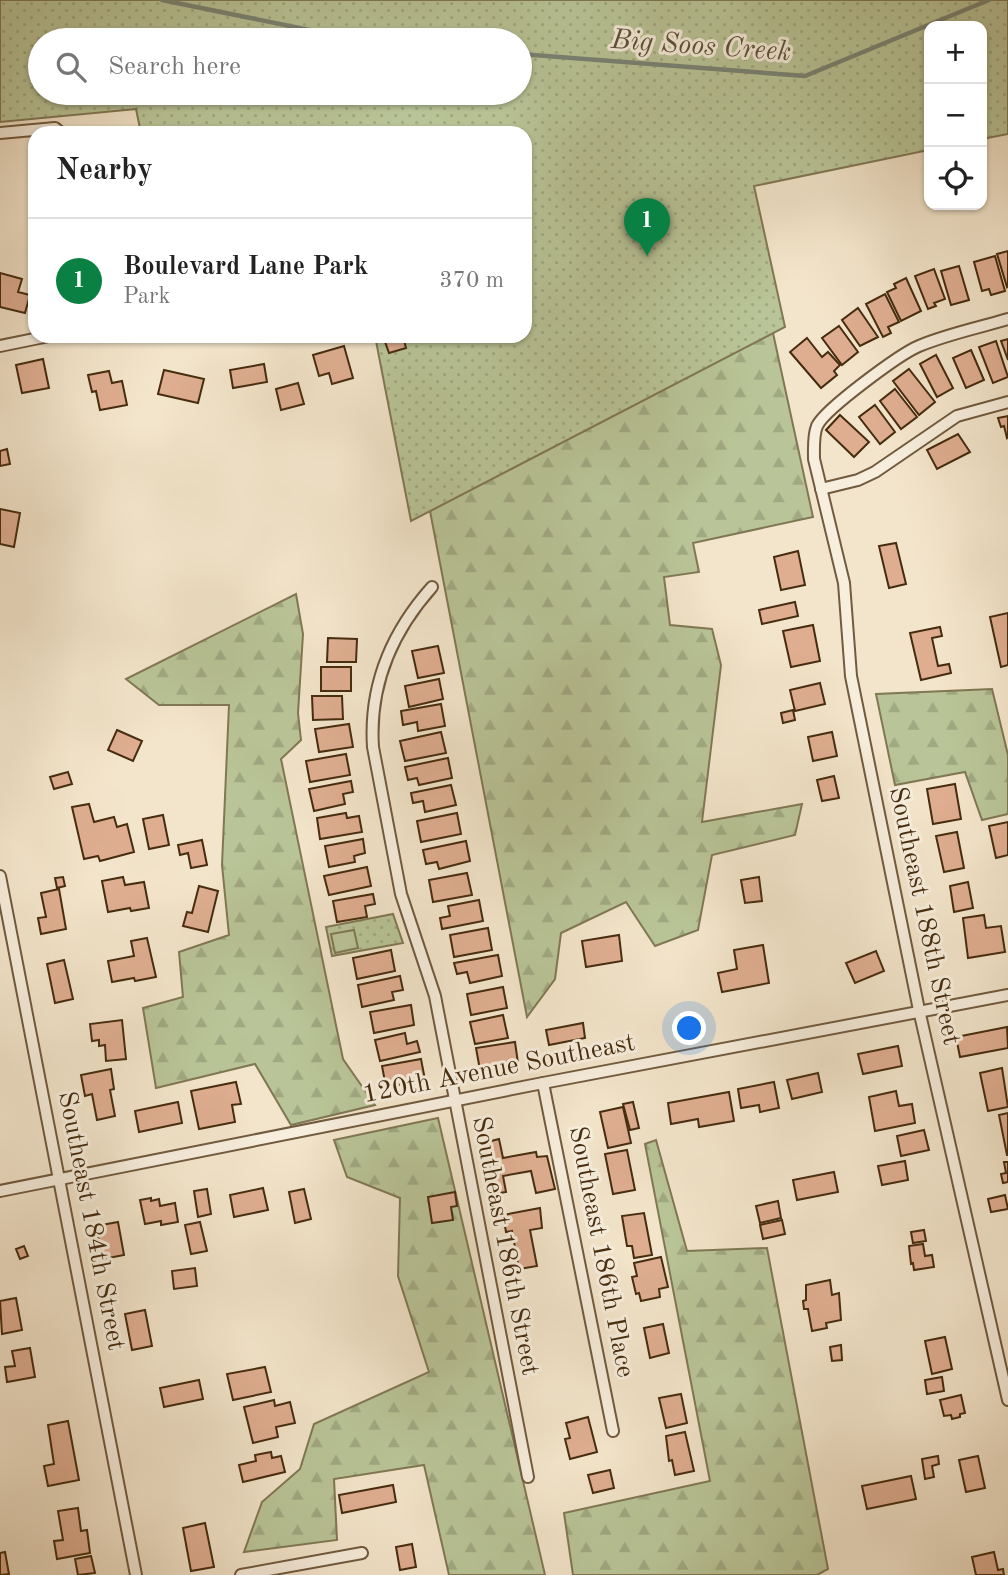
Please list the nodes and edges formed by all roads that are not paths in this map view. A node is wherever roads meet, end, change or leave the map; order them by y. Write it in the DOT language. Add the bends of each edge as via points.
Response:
graph roads {
  1 [pos="28,130"];
  2 [pos="0,133"];
  3 [pos="1008,319"];
  4 [pos="28,340"];
  5 [pos="0,346"];
  6 [pos="1008,402"];
  7 [pos="821,489"];
  8 [pos="432,587"];
  9 [pos="0,876"];
  10 [pos="3,911"];
  11 [pos="1008,995"];
  12 [pos="919,1010"];
  13 [pos="543,1083"];
  14 [pos="453,1102"];
  15 [pos="60,1179"];
  16 [pos="0,1191"];
  17 [pos="1008,1400"];
  18 [pos="613,1430"];
  19 [pos="528,1477"];
  20 [pos="362,1553"];
  21 [pos="135,1575"];
  22 [pos="241,1575"];
  1 -- 2 [label="street"];
  3 -- 7 [label="street, Southeast 188th Street" via="915,347 823,416 814,439"];
  4 -- 5 [label="street"];
  6 -- 7 [label="street" via="957,416 875,472"];
  7 -- 12 [label="street, Southeast 188th Street" via="844,583 851,676"];
  8 -- 14 [label="street, Southeast 186th Street" via="397,633 380,671 372,723 401,894 435,996"];
  9 -- 10 [label="street, Southeast 184th Street"];
  10 -- 15 [label="street, Southeast 184th Street"];
  11 -- 12 [label="street, 120th Avenue Southeast"];
  12 -- 13 [label="street, 120th Avenue Southeast"];
  12 -- 17 [label="street, Southeast 188th Street"];
  13 -- 14 [label="street, 120th Avenue Southeast"];
  13 -- 18 [label="street, Southeast 186th Place"];
  14 -- 15 [label="street, 120th Avenue Southeast"];
  14 -- 19 [label="street, Southeast 186th Street"];
  15 -- 16 [label="street, 120th Avenue Southeast"];
  15 -- 21 [label="street, Southeast 184th Street"];
  20 -- 22 [label="street"];
}
